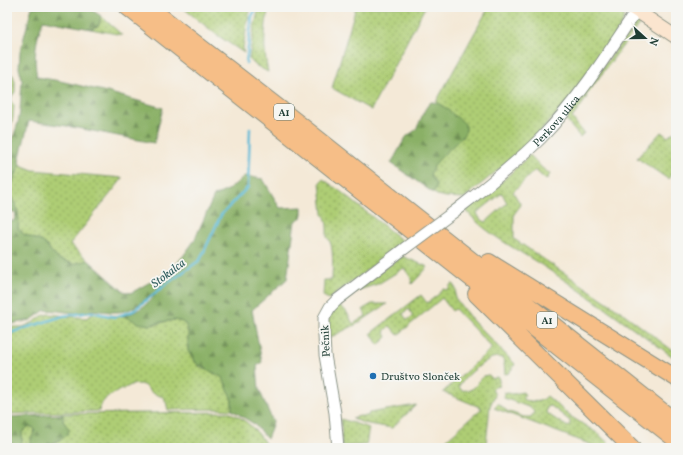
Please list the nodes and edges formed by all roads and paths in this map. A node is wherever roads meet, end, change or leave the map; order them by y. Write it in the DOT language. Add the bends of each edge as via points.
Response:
graph roads {
  1 [pos="127,7"];
  2 [pos="149,7"];
  3 [pos="633,9"];
  4 [pos="676,37"];
  5 [pos="418,218"];
  6 [pos="431,246"];
  7 [pos="405,248"];
  8 [pos="676,378"];
  9 [pos="676,422"];
  10 [pos="676,440"];
  11 [pos="338,448"];
  12 [pos="632,448"];
  1 -- 6 [label="highway, A1"];
  2 -- 5 [label="highway, A1"];
  3 -- 4 [label="main road"];
  3 -- 7 [label="street, Perkova ulica, bridge" via="613,47 572,102 541,137 508,169"];
  5 -- 8 [label="highway" via="433,221 482,258"];
  5 -- 9 [label="highway, A1"];
  6 -- 10 [label="highway, A1"];
  6 -- 12 [label="highway" via="444,266 495,312"];
  7 -- 11 [label="street, Pečnik" via="337,300 324,318 324,355 335,413"];
}
